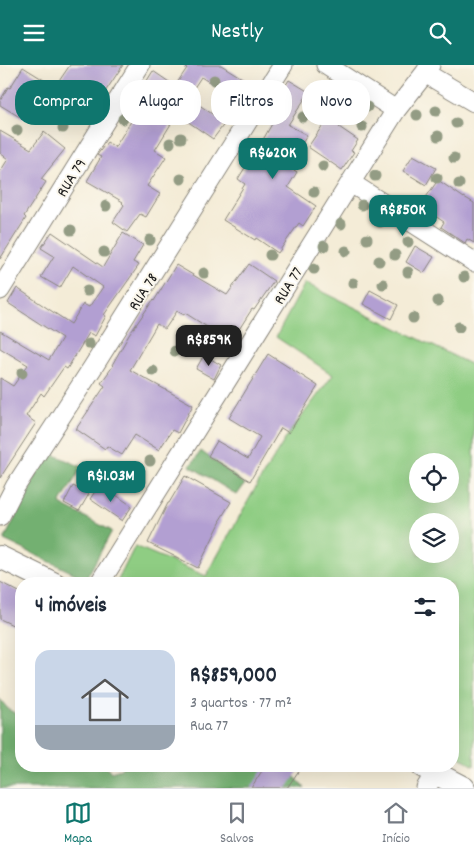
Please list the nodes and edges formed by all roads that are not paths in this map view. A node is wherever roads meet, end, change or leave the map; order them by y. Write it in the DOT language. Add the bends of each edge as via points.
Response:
graph roads {
  1 [pos="140,65"];
  2 [pos="283,65"];
  3 [pos="326,65"];
  4 [pos="427,69"];
  5 [pos="474,102"];
  6 [pos="396,110"];
  7 [pos="351,183"];
  8 [pos="474,262"];
  9 [pos="0,290"];
  10 [pos="0,517"];
  11 [pos="0,557"];
  12 [pos="41,577"];
  13 [pos="103,577"];
  14 [pos="428,776"];
  15 [pos="464,788"];
  1 -- 9 [label="street, RUA 79"];
  2 -- 10 [label="street, RUA 78"];
  3 -- 6 [label="street"];
  4 -- 5 [label="street"];
  4 -- 6 [label="street, RUA 77"];
  6 -- 7 [label="street, RUA 77"];
  7 -- 8 [label="street"];
  7 -- 13 [label="street, RUA 77"];
  11 -- 12 [label="street"];
  14 -- 15 [label="street"];
}
